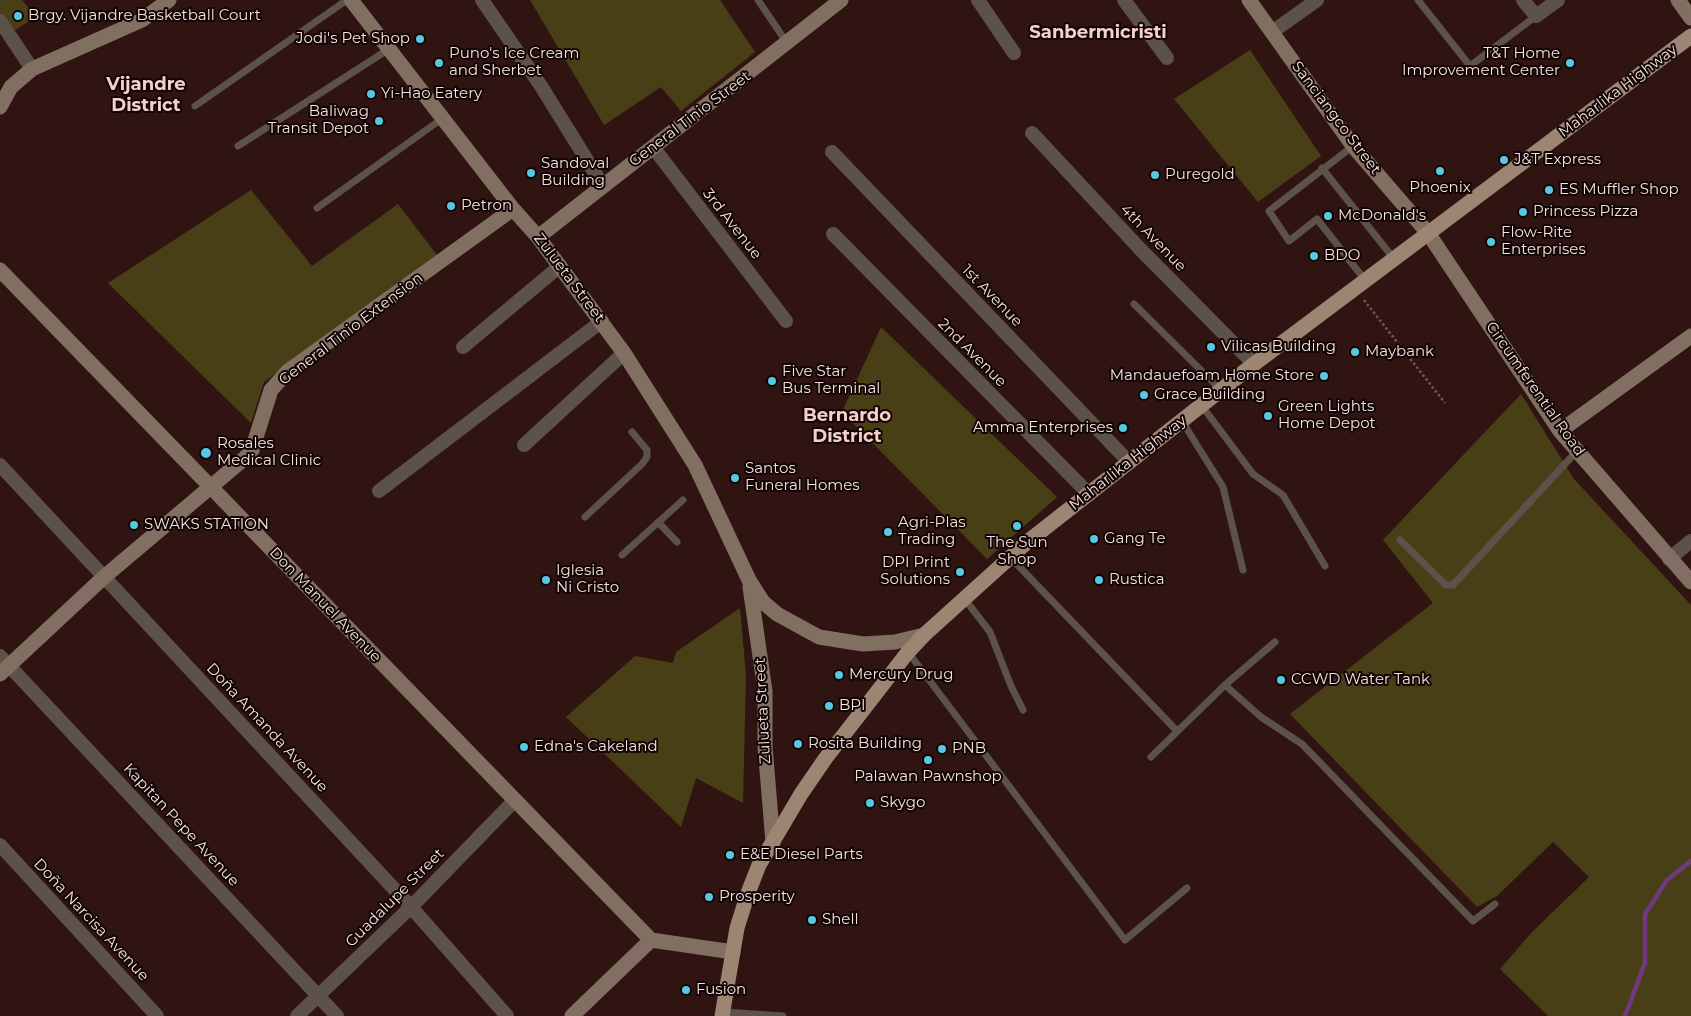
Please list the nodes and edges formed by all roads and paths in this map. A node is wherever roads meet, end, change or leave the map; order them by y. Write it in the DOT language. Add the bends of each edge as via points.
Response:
graph roads {
  1 [pos="169,0"];
  2 [pos="347,0"];
  3 [pos="351,0"];
  4 [pos="482,0"];
  5 [pos="758,0"];
  6 [pos="978,0"];
  7 [pos="1124,0"];
  8 [pos="1249,0"];
  9 [pos="1317,0"];
  10 [pos="1418,0"];
  11 [pos="1523,0"];
  12 [pos="1558,0"];
  13 [pos="1678,0"];
  14 [pos="839,1"];
  15 [pos="1536,16"];
  16 [pos="1691,18"];
  17 [pos="0,22"];
  18 [pos="1272,32"];
  19 [pos="1691,36"];
  20 [pos="787,44"];
  21 [pos="389,49"];
  22 [pos="1014,53"];
  23 [pos="1167,58"];
  24 [pos="32,69"];
  25 [pos="195,106"];
  26 [pos="0,107"];
  27 [pos="443,118"];
  28 [pos="1032,133"];
  29 [pos="238,146"];
  30 [pos="1353,146"];
  31 [pos="652,147"];
  32 [pos="832,152"];
  33 [pos="1322,168"];
  34 [pos="602,186"];
  35 [pos="317,208"];
  36 [pos="513,209"];
  37 [pos="1428,233"];
  38 [pos="833,234"];
  39 [pos="538,237"];
  40 [pos="1394,259"];
  41 [pos="560,266"];
  42 [pos="0,270"];
  43 [pos="1360,284"];
  44 [pos="1134,304"];
  45 [pos="602,321"];
  46 [pos="786,321"];
  47 [pos="1691,336"];
  48 [pos="464,347"];
  49 [pos="624,353"];
  50 [pos="1254,364"];
  51 [pos="1222,391"];
  52 [pos="1445,402"];
  53 [pos="1202,406"];
  54 [pos="1182,421"];
  55 [pos="1560,431"];
  56 [pos="632,432"];
  57 [pos="524,445"];
  58 [pos="1577,451"];
  59 [pos="1129,462"];
  60 [pos="0,465"];
  61 [pos="210,486"];
  62 [pos="378,492"];
  63 [pos="1089,494"];
  64 [pos="683,500"];
  65 [pos="585,517"];
  66 [pos="658,522"];
  67 [pos="1400,540"];
  68 [pos="1691,541"];
  69 [pos="677,542"];
  70 [pos="622,555"];
  71 [pos="1010,557"];
  72 [pos="1669,559"];
  73 [pos="1325,566"];
  74 [pos="1243,570"];
  75 [pos="104,577"];
  76 [pos="748,580"];
  77 [pos="1691,582"];
  78 [pos="964,597"];
  79 [pos="924,635"];
  80 [pos="1275,642"];
  81 [pos="908,652"];
  82 [pos="3,665"];
  83 [pos="1225,685"];
  84 [pos="1023,710"];
  85 [pos="1177,731"];
  86 [pos="1151,757"];
  87 [pos="514,801"];
  88 [pos="773,843"];
  89 [pos="0,846"];
  90 [pos="1187,888"];
  91 [pos="1495,904"];
  92 [pos="412,907"];
  93 [pos="650,940"];
  94 [pos="733,952"];
  95 [pos="318,996"];
  96 [pos="722,1014"];
  97 [pos="576,1015"];
  98 [pos="157,1016"];
  99 [pos="297,1016"];
  100 [pos="337,1016"];
  101 [pos="507,1016"];
  102 [pos="783,1016"];
  1 -- 24 [label="street" via="142,20"];
  2 -- 25 [label="lane"];
  3 -- 21 [label="street, Zulueta Street"];
  4 -- 34 [label="street" via="541,86"];
  5 -- 20 [label="lane"];
  6 -- 22 [label="street"];
  7 -- 23 [label="street"];
  8 -- 18 [label="street, Sanciangco Street"];
  9 -- 18 [label="street"];
  10 -- 15 [label="lane" via="1470,66"];
  11 -- 15 [label="street"];
  12 -- 15 [label="street"];
  13 -- 16 [label="street"];
  14 -- 20 [label="street, General Tinio Street"];
  17 -- 24 [label="street"];
  18 -- 30 [label="street, Sanciangco Street"];
  19 -- 37 [label="main road, Maharlika Highway"];
  20 -- 31 [label="street, General Tinio Street"];
  21 -- 27 [label="street, Zulueta Street"];
  21 -- 29 [label="lane"];
  24 -- 26 [label="street" via="11,87"];
  27 -- 35 [label="lane"];
  27 -- 36 [label="street, Zulueta Street"];
  28 -- 50 [label="street, 4th Avenue"];
  30 -- 33 [label="lane"];
  30 -- 37 [label="street, Sanciangco Street"];
  31 -- 34 [label="street, General Tinio Street"];
  31 -- 46 [label="street, 3rd Avenue"];
  32 -- 59 [label="street, 1st Avenue"];
  33 -- 40 [label="lane"];
  33 -- 43 [label="lane" via="1269,211 1289,241 1317,219"];
  34 -- 39 [label="street, General Tinio Street"];
  36 -- 39 [label="street, Zulueta Street"];
  36 -- 61 [label="street, General Tinio Extension" via="288,371 271,390 252,450"];
  37 -- 40 [label="main road, Maharlika Highway"];
  37 -- 55 [label="street, Circumferential Road"];
  38 -- 63 [label="street, 2nd Avenue"];
  39 -- 41 [label="street, Zulueta Street"];
  40 -- 43 [label="main road, Maharlika Highway"];
  41 -- 45 [label="street, Zulueta Street"];
  41 -- 48 [label="street"];
  42 -- 61 [label="street, Don Manuel Avenue"];
  43 -- 50 [label="main road, Maharlika Highway"];
  43 -- 52 [label="path"];
  44 -- 51 [label="lane"];
  45 -- 49 [label="street, Zulueta Street"];
  45 -- 62 [label="street"];
  47 -- 55 [label="street"];
  49 -- 57 [label="street"];
  49 -- 76 [label="street, Zulueta Street" via="694,465"];
  50 -- 51 [label="main road, Maharlika Highway"];
  51 -- 53 [label="main road, Maharlika Highway"];
  53 -- 54 [label="main road, Maharlika Highway"];
  53 -- 73 [label="lane" via="1253,474 1283,496"];
  54 -- 59 [label="main road, Maharlika Highway"];
  54 -- 74 [label="lane" via="1223,487"];
  55 -- 58 [label="street, Circumferential Road"];
  56 -- 65 [label="lane" via="647,450 647,457"];
  58 -- 67 [label="lane" via="1453,585 1446,585"];
  58 -- 72 [label="street, Circumferential Road"];
  59 -- 63 [label="main road, Maharlika Highway"];
  60 -- 75 [label="street, Doña Amanda Avenue"];
  61 -- 75 [label="street, General Tinio Extension"];
  61 -- 87 [label="street, Don Manuel Avenue"];
  63 -- 71 [label="main road, Maharlika Highway"];
  64 -- 66 [label="lane"];
  66 -- 69 [label="lane"];
  66 -- 70 [label="lane"];
  68 -- 72 [label="street"];
  71 -- 78 [label="main road, Maharlika Highway"];
  71 -- 85 [label="lane"];
  72 -- 77 [label="street, Circumferential Road"];
  75 -- 82 [label="street, General Tinio Extension"];
  75 -- 92 [label="street, Doña Amanda Avenue"];
  76 -- 79 [label="street, Zulueta Street" via="763,602 777,614 819,637 864,644 895,642"];
  76 -- 88 [label="street, Zulueta Street" via="765,691 765,746"];
  78 -- 79 [label="main road, Maharlika Highway"];
  78 -- 84 [label="lane" via="990,632"];
  79 -- 81 [label="main road, Maharlika Highway"];
  80 -- 83 [label="lane"];
  81 -- 88 [label="main road, Maharlika Highway" via="825,759"];
  81 -- 90 [label="lane" via="1126,940"];
  82 -- 95 [label="street, Kapitan Pepe Avenue"];
  83 -- 85 [label="lane"];
  83 -- 91 [label="lane" via="1261,717 1302,744 1473,921"];
  85 -- 86 [label="lane"];
  87 -- 92 [label="street, Guadalupe Street"];
  87 -- 93 [label="street, Don Manuel Avenue"];
  88 -- 94 [label="main road, Maharlika Highway" via="748,893"];
  89 -- 98 [label="street, Doña Narcisa Avenue"];
  92 -- 95 [label="street, Guadalupe Street"];
  92 -- 101 [label="street, Doña Amanda Avenue"];
  93 -- 94 [label="street"];
  93 -- 97 [label="street"];
  94 -- 96 [label="main road, Maharlika Highway"];
  95 -- 99 [label="street, Guadalupe Street"];
  95 -- 100 [label="street, Kapitan Pepe Avenue"];
  96 -- 102 [label="lane"];
}
